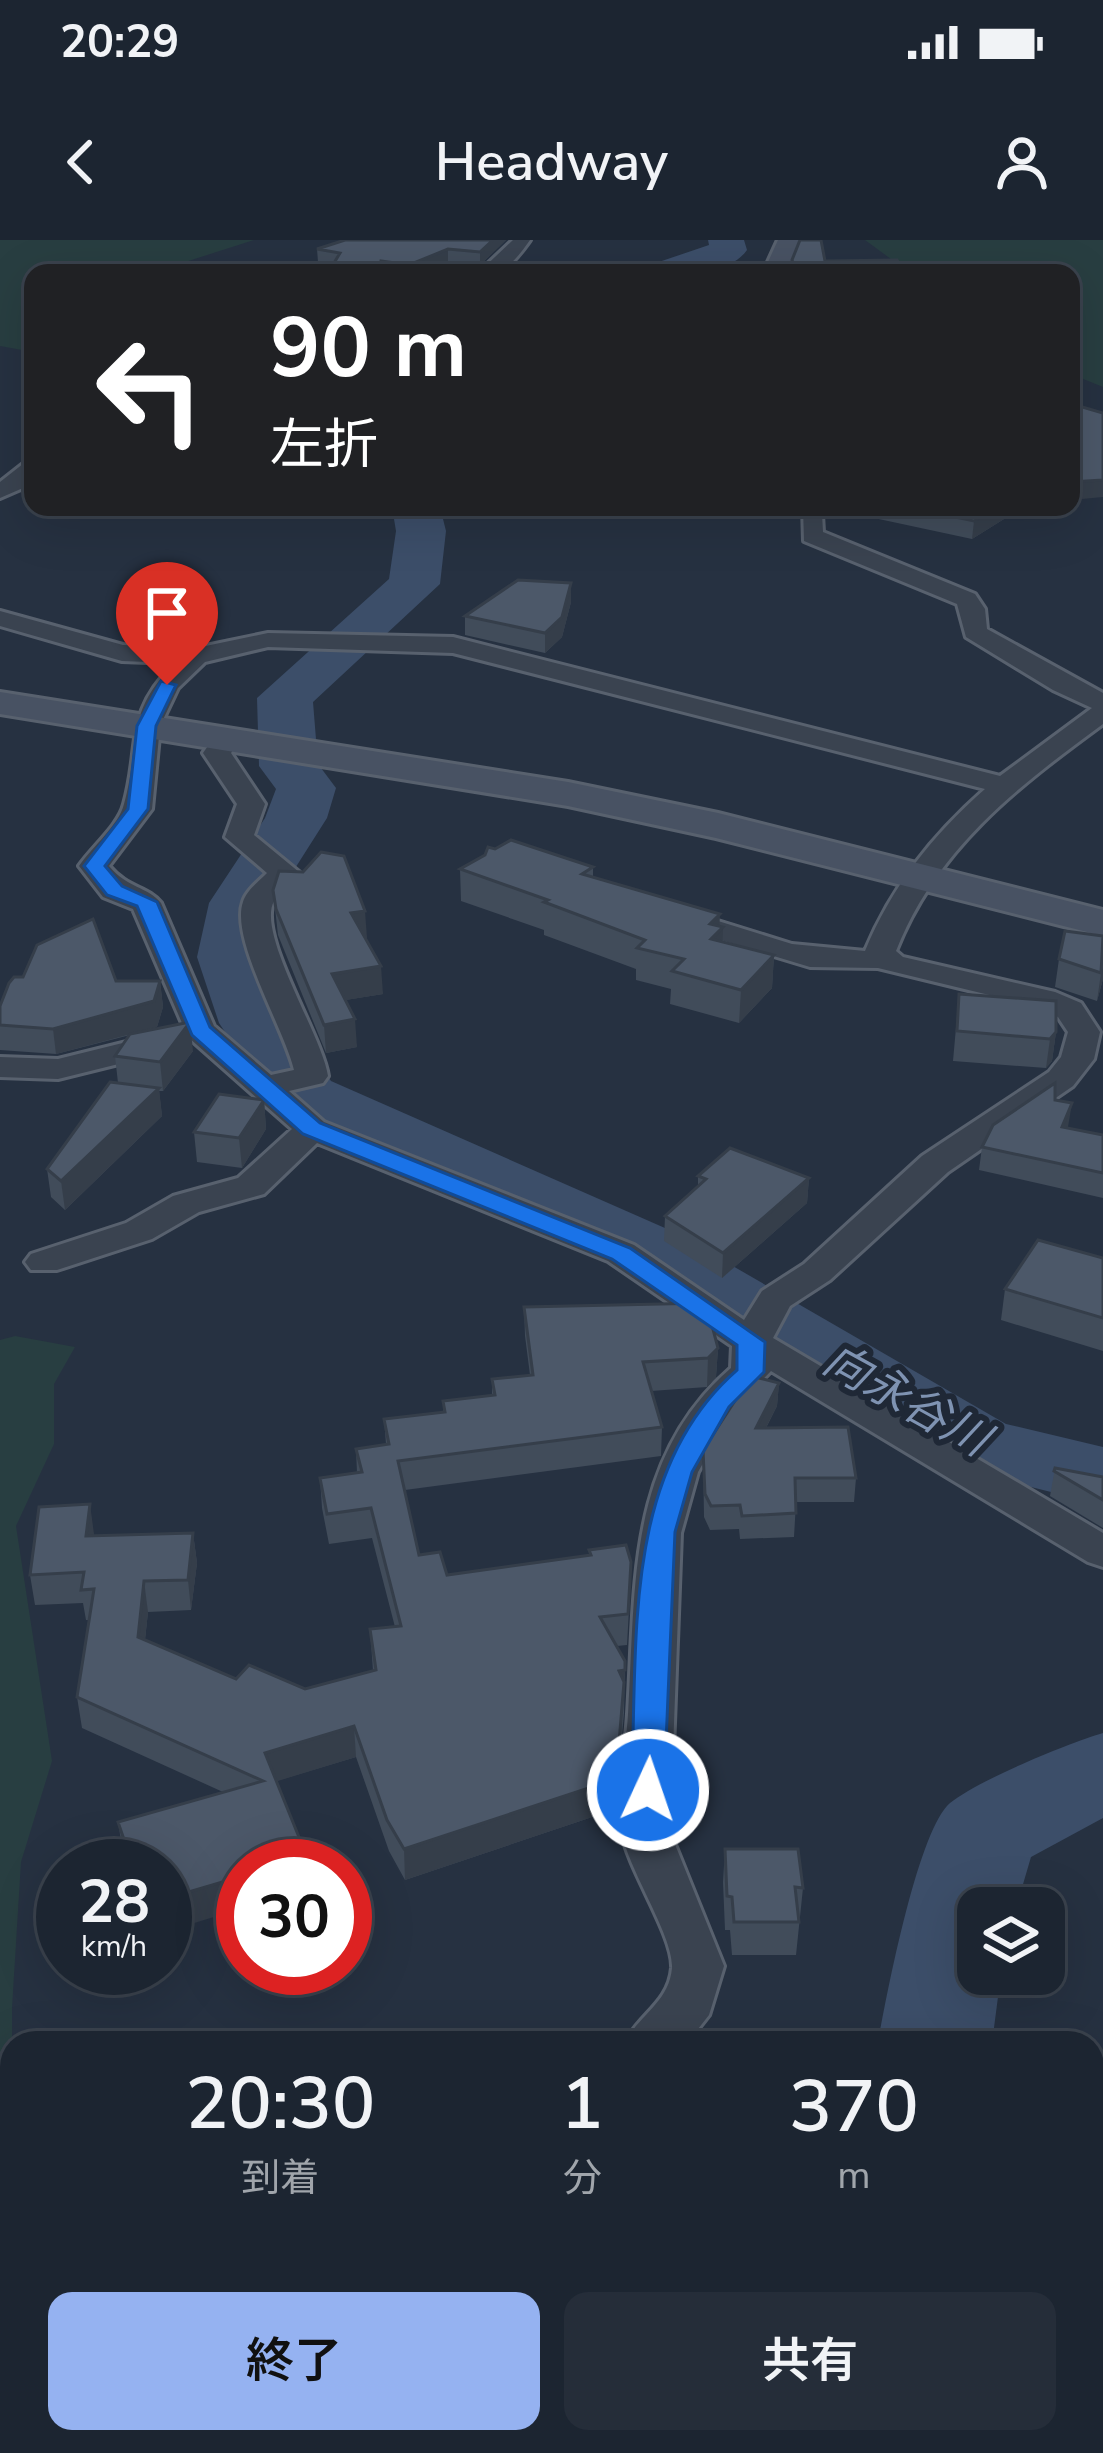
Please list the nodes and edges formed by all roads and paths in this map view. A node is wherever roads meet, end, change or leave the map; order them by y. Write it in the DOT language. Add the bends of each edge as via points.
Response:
graph roads {
  1 [pos="522,240"];
  2 [pos="503,264"];
  3 [pos="24,472"];
  4 [pos="0,491"];
  5 [pos="811,516"];
  6 [pos="0,618"];
  7 [pos="196,656"];
  8 [pos="0,703"];
  9 [pos="1103,703"];
  10 [pos="1103,712"];
  11 [pos="147,726"];
  12 [pos="233,740"];
  13 [pos="1002,785"];
  14 [pos="919,878"];
  15 [pos="688,921"];
  16 [pos="1103,923"];
  17 [pos="885,958"];
  18 [pos="200,1030"];
  19 [pos="0,1067"];
  20 [pos="264,1088"];
  21 [pos="312,1129"];
  22 [pos="44,1262"];
  23 [pos="751,1342"];
  24 [pos="1103,1552"];
  25 [pos="664,2031"];
  1 -- 2 [label="street"];
  3 -- 4 [label="street"];
  5 -- 9 [label="street" via="812,536 966,599 975,632"];
  6 -- 7 [label="street" via="122,653"];
  7 -- 11 [label="street" via="167,685"];
  7 -- 13 [label="street" via="268,640 453,645"];
  8 -- 11 [label="street"];
  10 -- 13 [label="street"];
  11 -- 12 [label="street"];
  11 -- 18 [label="street" via="138,809 94,866 114,890 146,902"];
  12 -- 14 [label="street" via="568,794"];
  12 -- 20 [label="street" via="218,753 250,804 239,837 284,872 258,900 254,934 276,964 286,1017 310,1059 311,1076"];
  13 -- 14 [label="street"];
  14 -- 16 [label="street"];
  14 -- 17 [label="street" via="890,922"];
  15 -- 17 [label="street" via="809,959"];
  17 -- 23 [label="street" via="1070,1010 1084,1032 1077,1059 1061,1079 935,1164 817,1272 775,1299"];
  18 -- 19 [label="street" via="58,1069"];
  18 -- 20 [label="street"];
  20 -- 21 [label="street"];
  21 -- 22 [label="street" via="251,1186"];
  21 -- 23 [label="street" via="621,1253"];
  23 -- 24 [label="street"];
  23 -- 25 [label="street" via="751,1372 718,1401 687,1454 660,1532 646,1832 698,1966 682,2015"];
}
